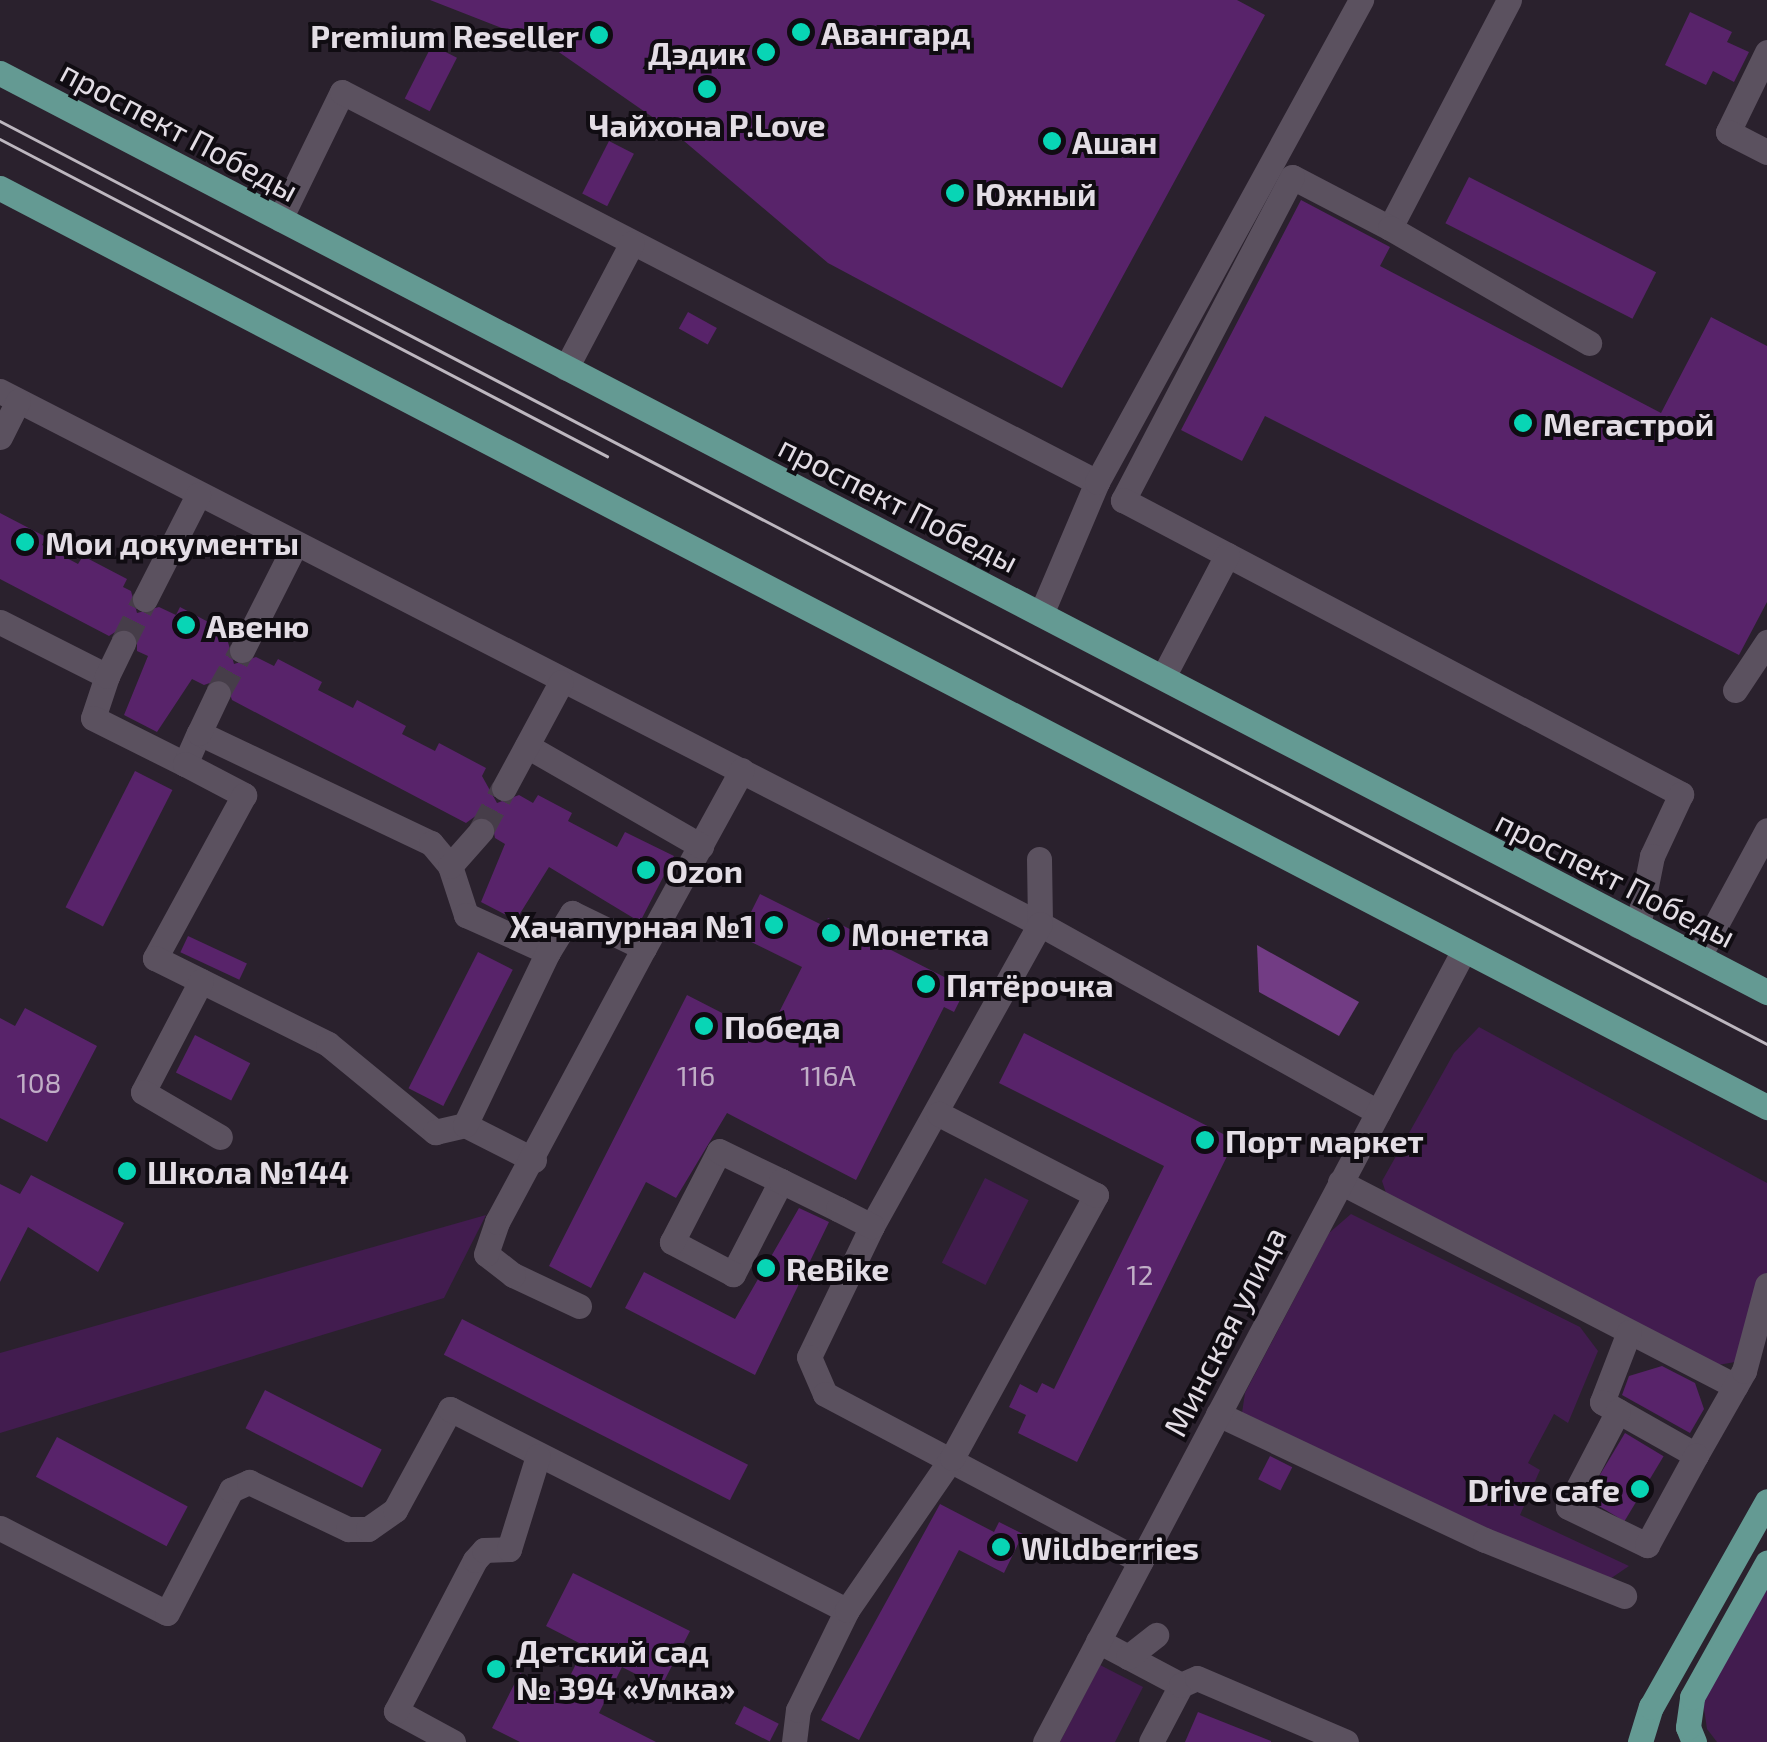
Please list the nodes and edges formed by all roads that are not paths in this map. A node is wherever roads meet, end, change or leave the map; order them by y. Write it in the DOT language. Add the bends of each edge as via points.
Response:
graph roads {
  1 [pos="1361,0"];
  2 [pos="1509,0"];
  3 [pos="1767,52"];
  4 [pos="0,73"];
  5 [pos="1767,152"];
  6 [pos="0,188"];
  7 [pos="280,219"];
  8 [pos="1390,228"];
  9 [pos="632,242"];
  10 [pos="1589,344"];
  11 [pos="566,368"];
  12 [pos="9,396"];
  13 [pos="0,437"];
  14 [pos="1097,482"];
  15 [pos="198,495"];
  16 [pos="295,545"];
  17 [pos="1227,555"];
  18 [pos="146,599"];
  19 [pos="1041,614"];
  20 [pos="0,622"];
  21 [pos="1767,642"];
  22 [pos="124,643"];
  23 [pos="242,650"];
  24 [pos="107,676"];
  25 [pos="1163,677"];
  26 [pos="560,682"];
  27 [pos="1735,690"];
  28 [pos="218,693"];
  29 [pos="199,733"];
  30 [pos="527,746"];
  31 [pos="185,764"];
  32 [pos="742,770"];
  33 [pos="504,788"];
  34 [pos="481,831"];
  35 [pos="1764,845"];
  36 [pos="701,846"];
  37 [pos="1039,859"];
  38 [pos="450,866"];
  39 [pos="1040,924"];
  40 [pos="1638,926"];
  41 [pos="644,948"];
  42 [pos="1464,950"];
  43 [pos="548,952"];
  44 [pos="1699,956"];
  45 [pos="202,982"];
  46 [pos="1767,992"];
  47 [pos="1767,1107"];
  48 [pos="1378,1112"];
  49 [pos="939,1114"];
  50 [pos="465,1126"];
  51 [pos="220,1137"];
  52 [pos="534,1160"];
  53 [pos="781,1181"];
  54 [pos="1340,1182"];
  55 [pos="872,1226"];
  56 [pos="1767,1285"];
  57 [pos="580,1306"];
  58 [pos="1629,1332"];
  59 [pos="1736,1386"];
  60 [pos="1618,1411"];
  61 [pos="1218,1414"];
  62 [pos="1696,1455"];
  63 [pos="538,1456"];
  64 [pos="952,1458"];
  65 [pos="1767,1501"];
  66 [pos="0,1528"];
  67 [pos="1141,1560"];
  68 [pos="1767,1563"];
  69 [pos="1624,1596"];
  70 [pos="848,1610"];
  71 [pos="1156,1635"];
  72 [pos="1098,1641"];
  73 [pos="1128,1657"];
  74 [pos="1181,1684"];
  75 [pos="452,1742"];
  76 [pos="794,1742"];
  77 [pos="1046,1742"];
  78 [pos="1152,1742"];
  79 [pos="1346,1742"];
  80 [pos="1640,1742"];
  81 [pos="1694,1742"];
  1 -- 14 [label="street"];
  2 -- 8 [label="street"];
  3 -- 5 [label="street" via="1728,132"];
  4 -- 7 [label="main road, проспект Победы"];
  6 -- 42 [label="main road"];
  7 -- 9 [label="street" via="342,92"];
  7 -- 11 [label="main road, проспект Победы"];
  8 -- 10 [label="street"];
  8 -- 17 [label="street" via="1292,177 1123,500"];
  9 -- 11 [label="street"];
  9 -- 14 [label="street"];
  11 -- 19 [label="main road, проспект Победы"];
  12 -- 13 [label="street"];
  12 -- 15 [label="street"];
  14 -- 19 [label="street"];
  15 -- 16 [label="street"];
  15 -- 18 [label="street"];
  16 -- 23 [label="street"];
  16 -- 26 [label="street"];
  17 -- 25 [label="street"];
  17 -- 40 [label="street" via="1681,794 1652,856"];
  19 -- 25 [label="main road, проспект Победы"];
  20 -- 24 [label="street"];
  21 -- 27 [label="street"];
  22 -- 24 [label="street"];
  24 -- 31 [label="street" via="93,718"];
  25 -- 40 [label="main road, проспект Победы"];
  26 -- 30 [label="street"];
  26 -- 32 [label="street"];
  28 -- 29 [label="street"];
  29 -- 31 [label="street"];
  29 -- 38 [label="street" via="431,843"];
  30 -- 33 [label="street"];
  30 -- 36 [label="street"];
  31 -- 45 [label="street" via="244,795 155,958"];
  32 -- 36 [label="street"];
  32 -- 39 [label="street"];
  34 -- 38 [label="street"];
  35 -- 44 [label="street"];
  36 -- 41 [label="street"];
  37 -- 39 [label="street"];
  38 -- 43 [label="street" via="466,915"];
  39 -- 48 [label="street"];
  39 -- 49 [label="street"];
  40 -- 44 [label="main road, проспект Победы"];
  41 -- 43 [label="street" via="572,913"];
  41 -- 52 [label="street"];
  42 -- 47 [label="main road"];
  42 -- 48 [label="street, Минская улица"];
  43 -- 50 [label="street"];
  44 -- 46 [label="main road, проспект Победы"];
  45 -- 50 [label="street" via="328,1044 436,1132"];
  45 -- 51 [label="street" via="143,1092"];
  48 -- 54 [label="street, Минская улица"];
  49 -- 55 [label="street"];
  49 -- 64 [label="street" via="1096,1196"];
  50 -- 52 [label="street"];
  52 -- 57 [label="street" via="496,1222 486,1254 513,1275"];
  53 -- 53 [label="street" via="720,1151 672,1242 733,1274"];
  53 -- 55 [label="street"];
  54 -- 58 [label="street"];
  54 -- 61 [label="street, Минская улица"];
  55 -- 64 [label="street" via="809,1357 825,1394"];
  56 -- 59 [label="street"];
  58 -- 59 [label="street"];
  58 -- 60 [label="street" via="1602,1402"];
  59 -- 62 [label="street"];
  60 -- 62 [label="street"];
  60 -- 62 [label="street" via="1568,1508 1647,1545"];
  61 -- 67 [label="street, Минская улица"];
  61 -- 69 [label="street" via="1548,1576"];
  63 -- 66 [label="street" via="450,1410 395,1510 368,1529 348,1530 248,1482 231,1490 166,1613"];
  63 -- 70 [label="street"];
  63 -- 75 [label="street" via="509,1549 484,1550 474,1560 396,1711"];
  64 -- 67 [label="street"];
  64 -- 70 [label="street"];
  65 -- 80 [label="main road" via="1651,1707"];
  67 -- 72 [label="street, Минская улица"];
  68 -- 81 [label="main road" via="1692,1698 1688,1727"];
  70 -- 76 [label="street" via="798,1710"];
  71 -- 73 [label="street"];
  72 -- 73 [label="street"];
  72 -- 77 [label="street, Минская улица"];
  73 -- 74 [label="street"];
  74 -- 78 [label="street"];
  74 -- 79 [label="street" via="1197,1678"];
}
